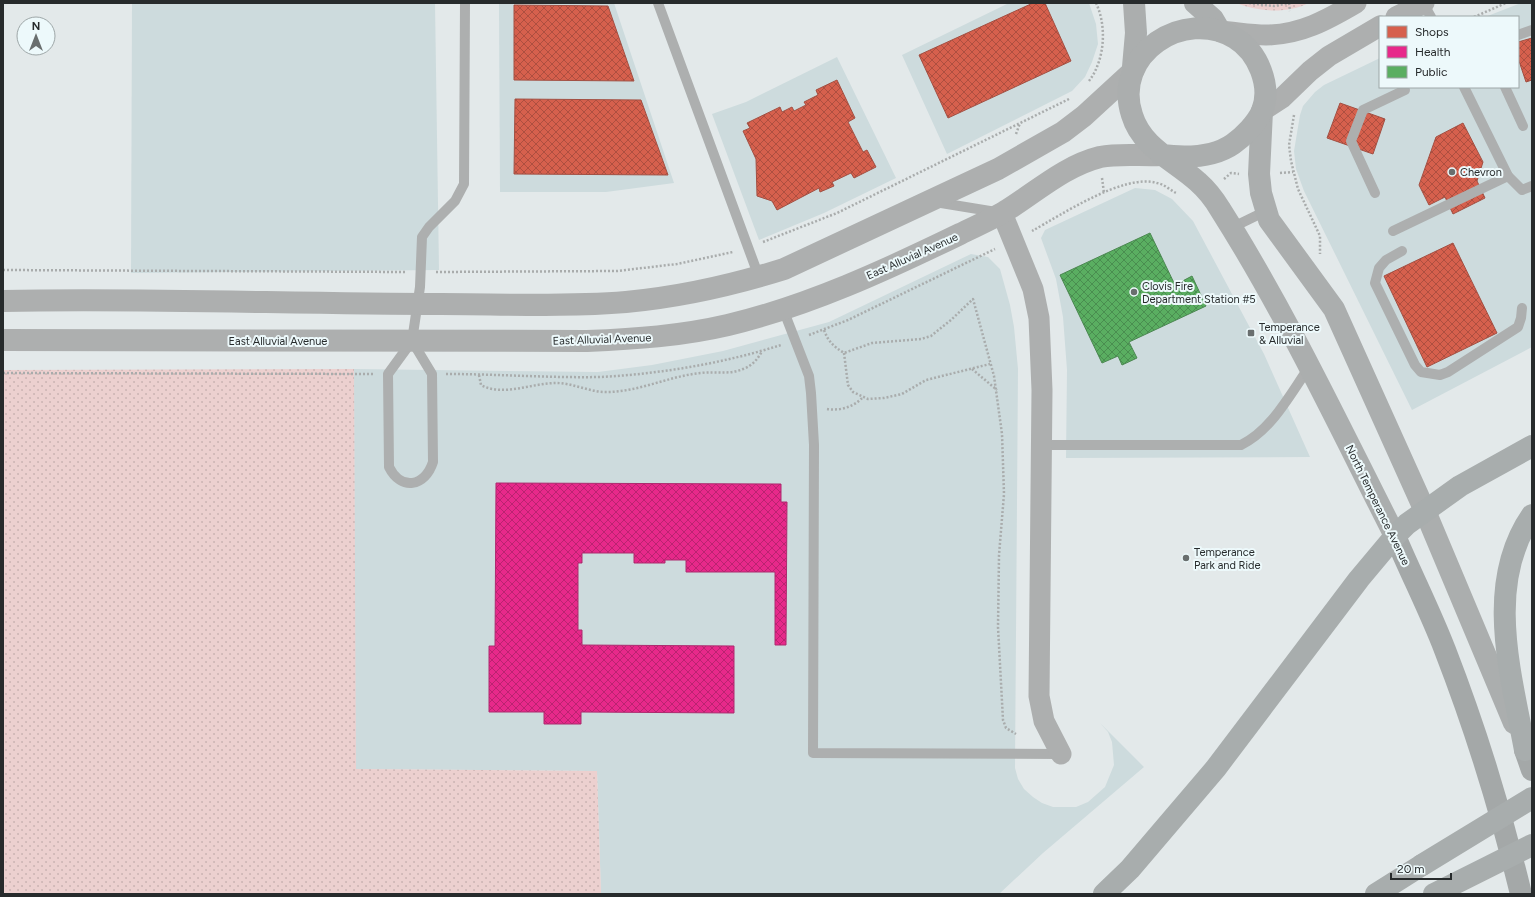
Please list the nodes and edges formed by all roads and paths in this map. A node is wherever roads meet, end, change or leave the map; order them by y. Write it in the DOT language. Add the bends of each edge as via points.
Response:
graph roads {
  1 [pos="465,3"];
  2 [pos="658,3"];
  3 [pos="1096,3"];
  4 [pos="1134,3"];
  5 [pos="1195,3"];
  6 [pos="1248,3"];
  7 [pos="1290,3"];
  8 [pos="1356,3"];
  9 [pos="1424,3"];
  10 [pos="1506,3"];
  11 [pos="1398,16"];
  12 [pos="1430,16"];
  13 [pos="1476,16"];
  14 [pos="1379,27"];
  15 [pos="1532,30"];
  16 [pos="1220,31"];
  17 [pos="1519,35"];
  18 [pos="1133,71"];
  19 [pos="1087,84"];
  20 [pos="1464,88"];
  21 [pos="1505,88"];
  22 [pos="1405,90"];
  23 [pos="1070,98"];
  24 [pos="1262,111"];
  25 [pos="1295,112"];
  26 [pos="1524,126"];
  27 [pos="1161,155"];
  28 [pos="1508,176"];
  29 [pos="1532,186"];
  30 [pos="1375,193"];
  31 [pos="1181,198"];
  32 [pos="930,201"];
  33 [pos="1266,211"];
  34 [pos="1002,213"];
  35 [pos="1231,228"];
  36 [pos="1032,231"];
  37 [pos="1393,231"];
  38 [pos="1320,236"];
  39 [pos="748,248"];
  40 [pos="990,251"];
  41 [pos="1402,251"];
  42 [pos="3,270"];
  43 [pos="421,272"];
  44 [pos="759,277"];
  45 [pos="3,301"];
  46 [pos="417,304"];
  47 [pos="1522,308"];
  48 [pos="783,309"];
  49 [pos="824,330"];
  50 [pos="812,334"];
  51 [pos="3,340"];
  52 [pos="412,341"];
  53 [pos="779,345"];
  54 [pos="762,350"];
  55 [pos="844,353"];
  56 [pos="990,364"];
  57 [pos="1310,366"];
  58 [pos="972,368"];
  59 [pos="3,373"];
  60 [pos="388,374"];
  61 [pos="432,374"];
  62 [pos="479,375"];
  63 [pos="996,390"];
  64 [pos="863,397"];
  65 [pos="812,410"];
  66 [pos="1040,445"];
  67 [pos="1532,446"];
  68 [pos="1425,511"];
  69 [pos="1532,515"];
  70 [pos="1395,536"];
  71 [pos="1016,734"];
  72 [pos="1525,750"];
  73 [pos="1061,754"];
  74 [pos="1532,770"];
  75 [pos="1532,798"];
  76 [pos="1532,845"];
  77 [pos="1104,894"];
  78 [pos="1376,894"];
  79 [pos="1434,894"];
  80 [pos="1521,894"];
  1 -- 43 [label="lane" via="464,184 455,201 424,233"];
  2 -- 39 [label="lane"];
  3 -- 19 [label="path" via="1103,40 1100,60"];
  4 -- 18 [label="main road" via="1136,52"];
  5 -- 16 [label="main road" via="1212,19"];
  6 -- 7 [label="path" via="1274,6"];
  8 -- 16 [label="street" via="1320,24 1294,33 1265,35"];
  9 -- 11 [label="street"];
  9 -- 12 [label="lane"];
  10 -- 13 [label="path"];
  14 -- 24 [label="street" via="1328,56 1282,98"];
  15 -- 17 [label="lane"];
  16 -- 18 [label="main road" via="1192,30 1169,35 1146,49"];
  16 -- 24 [label="main road" via="1237,39 1258,64 1265,95"];
  18 -- 27 [label="main road" via="1128,87 1132,115 1140,132"];
  18 -- 32 [label="street" via="1063,132 998,169"];
  20 -- 28 [label="lane"];
  21 -- 26 [label="lane"];
  22 -- 30 [label="lane" via="1363,110 1351,141"];
  23 -- 39 [label="path" via="837,213"];
  24 -- 27 [label="main road" via="1243,135 1221,150 1194,156"];
  24 -- 33 [label="main road" via="1259,174"];
  25 -- 38 [label="path" via="1289,145 1291,162 1298,189"];
  27 -- 34 [label="street, East Alluvial Avenue" via="1113,155 1086,162 1052,180"];
  27 -- 35 [label="main road, North Temperance Avenue" via="1199,183 1219,207"];
  28 -- 29 [label="lane" via="1522,190"];
  28 -- 37 [label="lane"];
  31 -- 36 [label="path" via="1158,183 1133,182 1079,203"];
  32 -- 34 [label="lane"];
  32 -- 44 [label="street" via="806,260"];
  33 -- 35 [label="lane"];
  33 -- 68 [label="main road" via="1276,231 1334,310"];
  34 -- 48 [label="street, East Alluvial Avenue" via="864,277"];
  34 -- 66 [label="street" via="1037,303 1041,354"];
  35 -- 57 [label="main road, North Temperance Avenue"];
  39 -- 43 [label="path" via="677,264 617,270"];
  39 -- 44 [label="lane"];
  40 -- 49 [label="path"];
  41 -- 47 [label="lane" via="1386,260 1379,268 1375,283 1414,365 1421,372 1440,375 1448,372 1518,327"];
  42 -- 43 [label="path"];
  43 -- 46 [label="lane"];
  44 -- 46 [label="street" via="678,295 626,302"];
  45 -- 46 [label="street"];
  46 -- 52 [label="lane"];
  48 -- 52 [label="street, East Alluvial Avenue" via="728,325 653,338 587,341"];
  48 -- 65 [label="lane" via="809,376"];
  49 -- 50 [label="path"];
  49 -- 55 [label="path" via="834,347"];
  51 -- 52 [label="street, East Alluvial Avenue"];
  52 -- 60 [label="lane"];
  52 -- 61 [label="lane"];
  53 -- 54 [label="path"];
  54 -- 62 [label="path" via="672,370 600,377"];
  54 -- 62 [label="path" via="752,364 738,371 723,374 702,373 616,391 596,391 555,383 495,390 481,385"];
  55 -- 56 [label="path" via="872,343 931,336 973,299"];
  55 -- 64 [label="path" via="848,385 853,392"];
  56 -- 58 [label="path"];
  56 -- 63 [label="path"];
  57 -- 66 [label="lane" via="1264,430 1241,445"];
  57 -- 70 [label="main road, North Temperance Avenue"];
  58 -- 63 [label="path"];
  58 -- 64 [label="path" via="926,380 902,394 884,398"];
  59 -- 60 [label="path"];
  60 -- 61 [label="lane" via="389,467 398,479 410,483 418,483 424,479 430,472 433,462"];
  61 -- 62 [label="path"];
  63 -- 71 [label="path" via="1004,462 998,626 1003,720 1006,728"];
  64 -- 65 [label="path" via="858,403 843,408"];
  65 -- 73 [label="lane" via="813,753"];
  66 -- 73 [label="street" via="1039,696 1044,721"];
  67 -- 68 [label="highway" via="1460,486"];
  68 -- 70 [label="highway"];
  68 -- 72 [label="main road"];
  69 -- 72 [label="highway" via="1518,541 1509,571 1505,598 1508,663"];
  70 -- 77 [label="highway" via="1363,573 1216,768 1130,870"];
  70 -- 80 [label="main road, North Temperance Avenue" via="1445,649 1481,749 1506,830"];
  72 -- 74 [label="main road"];
  75 -- 78 [label="highway, bridge"];
  76 -- 79 [label="highway, bridge"];
}
